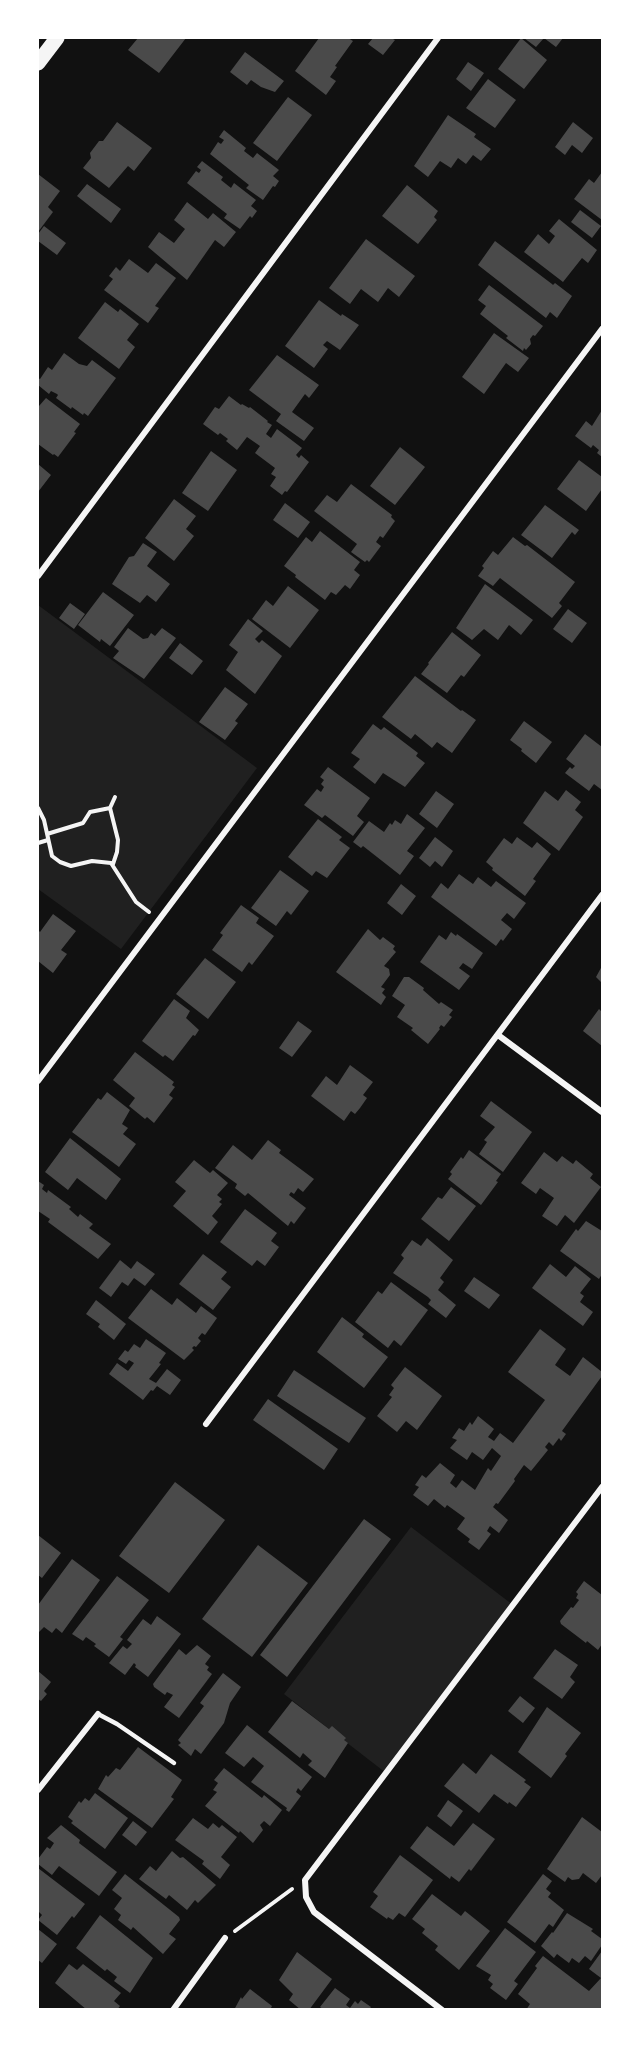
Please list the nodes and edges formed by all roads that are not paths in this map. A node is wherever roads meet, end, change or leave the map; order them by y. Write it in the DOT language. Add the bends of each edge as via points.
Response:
graph roads {
  1 [pos="57,38"];
  2 [pos="438,38"];
  3 [pos="38,63"];
  4 [pos="603,329"];
  5 [pos="38,576"];
  6 [pos="603,895"];
  7 [pos="498,1035"];
  8 [pos="38,1081"];
  9 [pos="603,1112"];
  10 [pos="207,1424"];
  11 [pos="603,1487"];
  12 [pos="98,1714"];
  13 [pos="174,1763"];
  14 [pos="38,1790"];
  15 [pos="225,1938"];
  16 [pos="173,2010"];
  17 [pos="442,2010"];
  1 -- 3 [label="main road"];
  2 -- 5 [label="street"];
  4 -- 8 [label="street"];
  6 -- 7 [label="street"];
  7 -- 9 [label="street"];
  7 -- 10 [label="street"];
  11 -- 17 [label="street" via="305,1880 306,1897 314,1912"];
  12 -- 13 [label="lane"];
  12 -- 14 [label="street"];
  15 -- 16 [label="street"];
}
